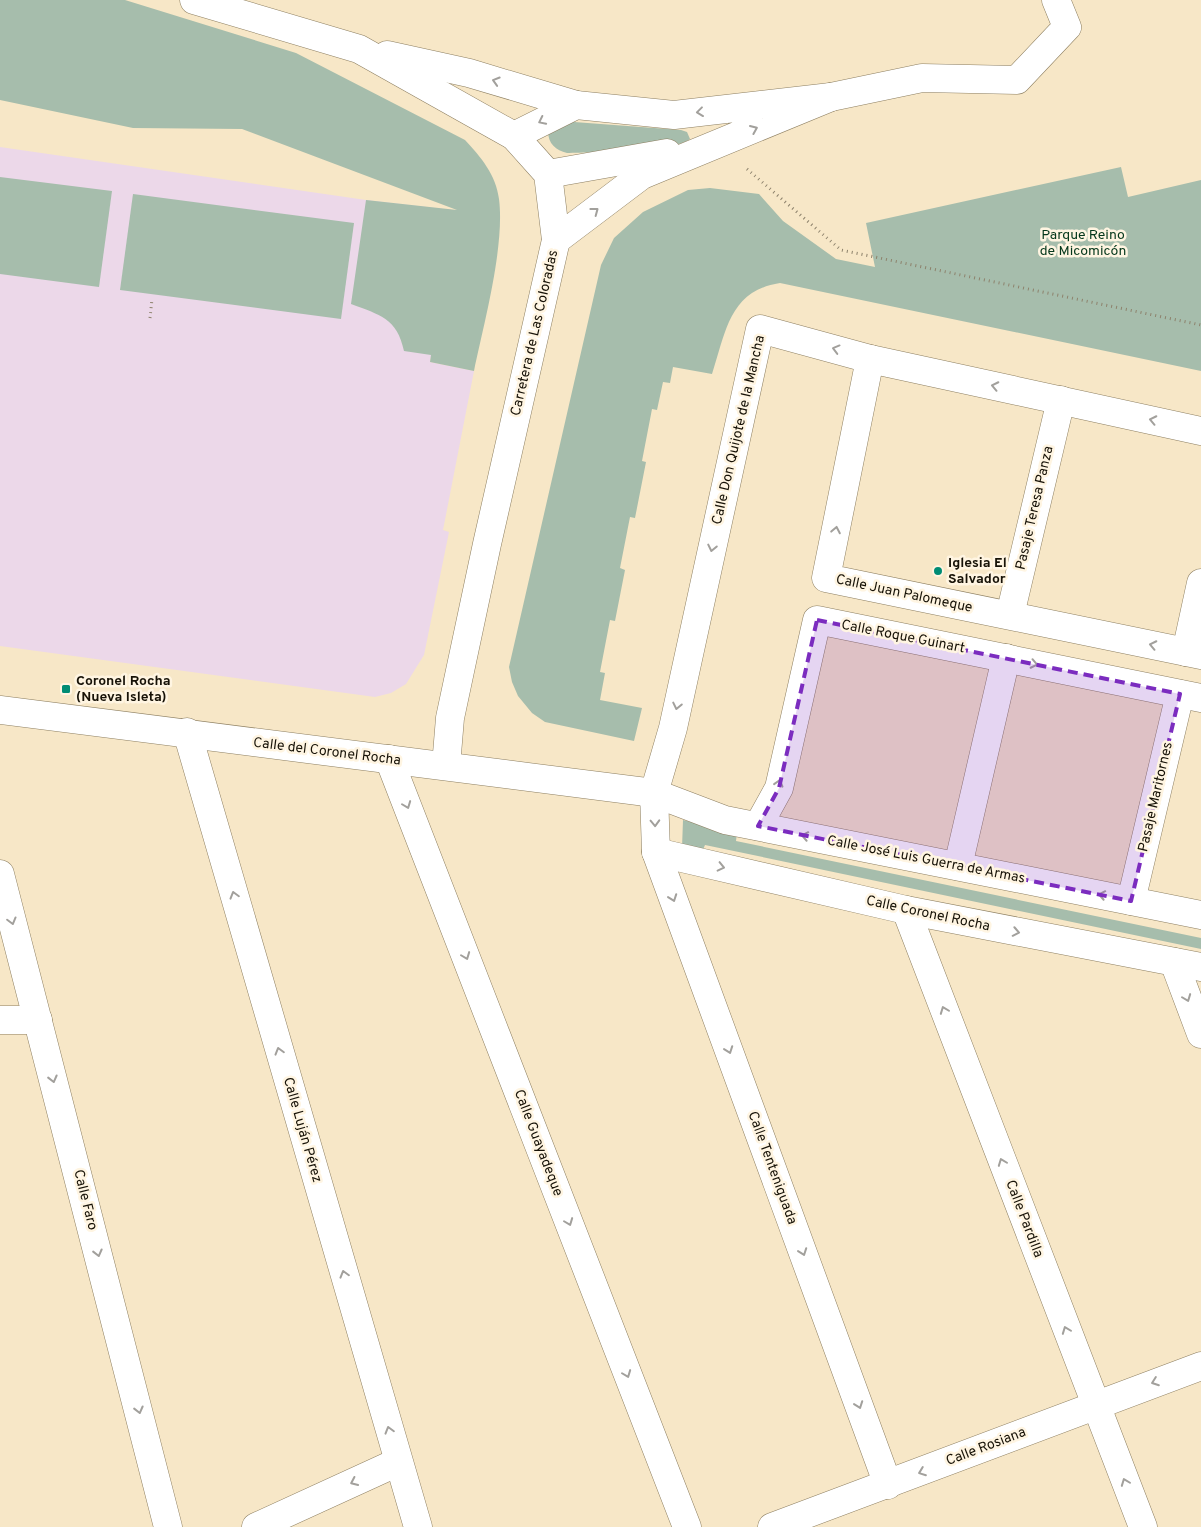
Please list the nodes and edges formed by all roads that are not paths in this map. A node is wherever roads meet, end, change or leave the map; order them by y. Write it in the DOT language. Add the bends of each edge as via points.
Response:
graph roads {
  1 [pos="194,0"];
  2 [pos="1056,0"];
  3 [pos="359,49"];
  4 [pos="831,96"];
  5 [pos="576,105"];
  6 [pos="514,136"];
  7 [pos="718,143"];
  8 [pos="548,174"];
  9 [pos="556,240"];
  10 [pos="870,358"];
  11 [pos="1061,400"];
  12 [pos="1201,430"];
  13 [pos="1201,583"];
  14 [pos="1010,616"];
  15 [pos="1194,654"];
  16 [pos="1006,658"];
  17 [pos="1190,696"];
  18 [pos="0,710"];
  19 [pos="187,732"];
  20 [pos="389,759"];
  21 [pos="446,766"];
  22 [pos="654,793"];
  23 [pos="758,826"];
  24 [pos="656,852"];
  25 [pos="958,866"];
  26 [pos="0,874"];
  27 [pos="1131,901"];
  28 [pos="906,910"];
  29 [pos="1201,915"];
  30 [pos="1174,962"];
  31 [pos="1201,967"];
  32 [pos="0,1020"];
  33 [pos="38,1020"];
  34 [pos="1201,1034"];
  35 [pos="1201,1366"];
  36 [pos="1095,1404"];
  37 [pos="398,1462"];
  38 [pos="888,1485"];
  39 [pos="168,1527"];
  40 [pos="256,1527"];
  41 [pos="418,1527"];
  42 [pos="687,1527"];
  43 [pos="772,1527"];
  44 [pos="1142,1527"];
  1 -- 3 [label="street"];
  2 -- 4 [label="street" via="1067,27 1017,80 922,78"];
  5 -- 3 [label="street, one-way" via="469,73"];
  3 -- 6 [label="street"];
  4 -- 5 [label="street, one-way" via="674,115"];
  7 -- 4 [label="street, one-way"];
  5 -- 6 [label="street, one-way"];
  6 -- 8 [label="street"];
  7 -- 8 [label="street"];
  9 -- 7 [label="street, one-way" via="642,175"];
  8 -- 9 [label="street, Carretera de Las Coloradas"];
  9 -- 21 [label="street, Carretera de Las Coloradas" via="484,554 450,718"];
  11 -- 10 [label="street, Calle Don Quijote de la Mancha, one-way"];
  14 -- 10 [label="street, Calle Juan Palomeque, one-way" via="826,578"];
  10 -- 22 [label="street, Calle Don Quijote de la Mancha, one-way" via="760,329 668,745"];
  12 -- 11 [label="street, Calle Don Quijote de la Mancha, one-way"];
  11 -- 14 [label="street, Pasaje Teresa Panza"];
  13 -- 15 [label="street"];
  15 -- 14 [label="street, Calle Juan Palomeque, one-way"];
  16 -- 17 [label="street, Calle Roque Guinart, one-way"];
  23 -- 16 [label="street, Calle Roque Guinart, one-way" via="779,788 816,620"];
  16 -- 25 [label="street"];
  17 -- 27 [label="street, Pasaje Maritornes"];
  18 -- 19 [label="street, Calle del Coronel Rocha"];
  19 -- 20 [label="street, Calle del Coronel Rocha"];
  37 -- 19 [label="street, Calle Luján Pérez, one-way"];
  20 -- 21 [label="street, Calle del Coronel Rocha"];
  20 -- 42 [label="street, Calle Guayadeque, one-way"];
  21 -- 22 [label="street, Calle del Coronel Rocha"];
  22 -- 23 [label="street, Calle José Luis Guerra de Armas" via="725,820"];
  22 -- 24 [label="street, Calle Tenteniguada, one-way"];
  25 -- 23 [label="street, Calle José Luis Guerra de Armas, one-way"];
  24 -- 28 [label="street, Calle Coronel Rocha, one-way"];
  24 -- 38 [label="street, Calle Tenteniguada, one-way"];
  27 -- 25 [label="street, Calle José Luis Guerra de Armas, one-way"];
  26 -- 33 [label="street, Calle Faro, one-way"];
  27 -- 29 [label="street, Calle José Luis Guerra de Armas"];
  28 -- 30 [label="street, Calle Coronel Rocha, one-way"];
  36 -- 28 [label="street, Calle Pardilla, one-way"];
  30 -- 31 [label="street, Calle Coronel Rocha"];
  30 -- 34 [label="street, one-way"];
  32 -- 33 [label="street"];
  33 -- 39 [label="street, Calle Faro, one-way"];
  35 -- 36 [label="street, Calle Rosiana, one-way"];
  36 -- 38 [label="street, Calle Rosiana, one-way"];
  44 -- 36 [label="street, Calle Pardilla, one-way"];
  37 -- 40 [label="street, one-way"];
  37 -- 41 [label="street, Calle Luján Pérez"];
  38 -- 43 [label="street, Calle Rosiana"];
}
